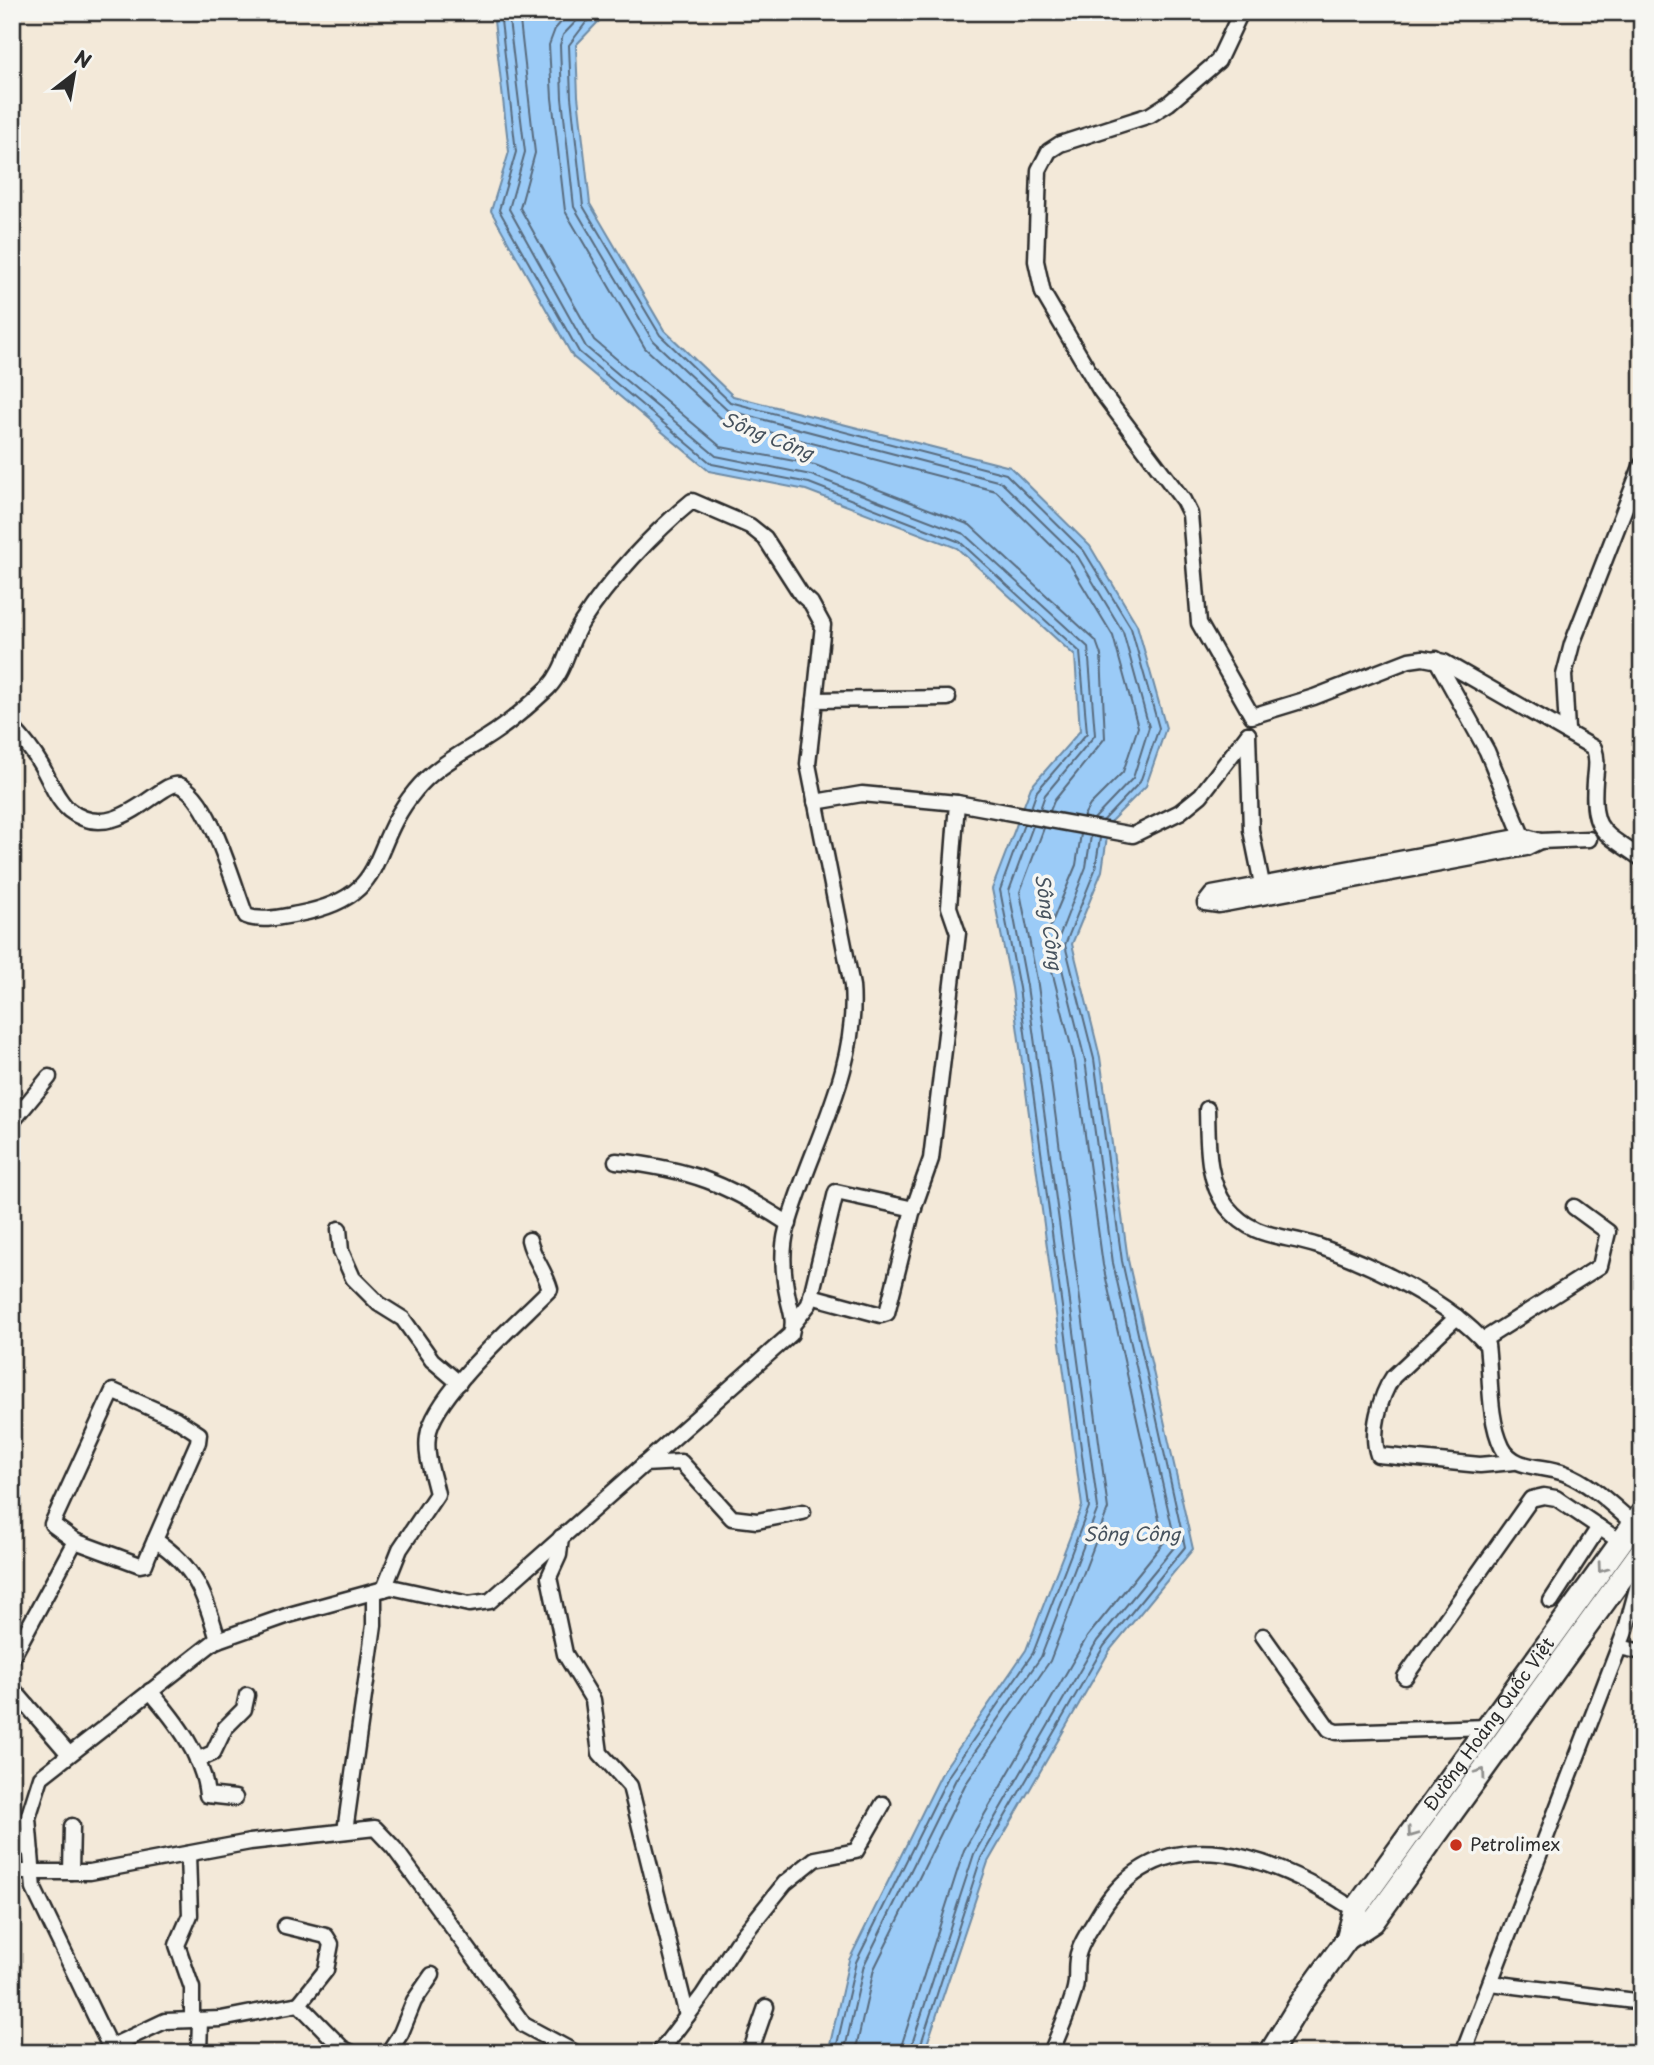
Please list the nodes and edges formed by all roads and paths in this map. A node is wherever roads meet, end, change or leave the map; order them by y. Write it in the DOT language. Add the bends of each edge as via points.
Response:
graph roads {
  1 [pos="1241,12"];
  2 [pos="1642,464"];
  3 [pos="1436,659"];
  4 [pos="948,698"];
  5 [pos="816,700"];
  6 [pos="1252,716"];
  7 [pos="12,727"];
  8 [pos="1561,727"];
  9 [pos="1248,734"];
  10 [pos="815,802"];
  11 [pos="957,803"];
  12 [pos="1599,838"];
  13 [pos="1524,842"];
  14 [pos="1642,859"];
  15 [pos="1262,884"];
  16 [pos="49,1077"];
  17 [pos="1208,1110"];
  18 [pos="12,1122"];
  19 [pos="616,1161"];
  20 [pos="1574,1207"];
  21 [pos="914,1209"];
  22 [pos="789,1224"];
  23 [pos="339,1229"];
  24 [pos="529,1240"];
  25 [pos="810,1296"];
  26 [pos="1457,1317"];
  27 [pos="795,1322"];
  28 [pos="1483,1340"];
  29 [pos="459,1382"];
  30 [pos="1514,1462"];
  31 [pos="644,1464"];
  32 [pos="803,1512"];
  33 [pos="1599,1527"];
  34 [pos="1634,1535"];
  35 [pos="561,1538"];
  36 [pos="155,1540"];
  37 [pos="75,1541"];
  38 [pos="1642,1570"];
  39 [pos="379,1591"];
  40 [pos="1552,1601"];
  41 [pos="1263,1636"];
  42 [pos="218,1640"];
  43 [pos="1619,1647"];
  44 [pos="1642,1652"];
  45 [pos="12,1658"];
  46 [pos="1405,1677"];
  47 [pos="12,1688"];
  48 [pos="150,1690"];
  49 [pos="247,1695"];
  50 [pos="1488,1727"];
  51 [pos="68,1754"];
  52 [pos="197,1760"];
  53 [pos="235,1797"];
  54 [pos="883,1804"];
  55 [pos="72,1826"];
  56 [pos="345,1831"];
  57 [pos="12,1836"];
  58 [pos="31,1852"];
  59 [pos="188,1854"];
  60 [pos="12,1872"];
  61 [pos="33,1872"];
  62 [pos="71,1872"];
  63 [pos="1364,1916"];
  64 [pos="285,1926"];
  65 [pos="432,1975"];
  66 [pos="1491,1983"];
  67 [pos="1642,2002"];
  68 [pos="299,2004"];
  69 [pos="766,2007"];
  70 [pos="687,2016"];
  71 [pos="196,2020"];
  72 [pos="108,2050"];
  73 [pos="199,2053"];
  74 [pos="352,2053"];
  75 [pos="388,2053"];
  76 [pos="576,2053"];
  77 [pos="659,2053"];
  78 [pos="750,2053"];
  79 [pos="1051,2053"];
  80 [pos="1270,2053"];
  81 [pos="1463,2053"];
  1 -- 6 [label="street" via="1217,61 1158,111 1049,150 1039,170 1036,261 1043,293 1100,390 1190,513 1199,623"];
  2 -- 8 [label="street" via="1572,643 1564,675"];
  3 -- 6 [label="street" via="1409,660"];
  3 -- 8 [label="street"];
  3 -- 13 [label="street" via="1487,751"];
  4 -- 5 [label="street"];
  5 -- 7 [label="street" via="823,625 811,603 765,538 750,526 692,501 649,543 581,623 565,663 549,687 489,737 446,762 414,792 372,875 334,904 279,917 246,916 214,831 186,789 165,787 141,808 121,817 82,817 68,809 29,745"];
  5 -- 10 [label="street" via="807,750"];
  6 -- 9 [label="street"];
  8 -- 12 [label="street" via="1594,748 1598,760 1592,812 1601,829"];
  9 -- 11 [label="street" via="1201,795 1153,828 1128,834"];
  9 -- 15 [label="street" via="1251,830"];
  10 -- 11 [label="street" via="862,794"];
  10 -- 22 [label="street" via="854,1011 846,1059"];
  11 -- 21 [label="street" via="949,907 958,933 955,976 931,1159"];
  12 -- 13 [label="street"];
  12 -- 14 [label="street"];
  13 -- 15 [label="street"];
  13 -- 15 [label="street" via="1219,905 1205,903 1212,894"];
  16 -- 18 [label="street"];
  17 -- 26 [label="street" via="1213,1176 1232,1212 1254,1230 1313,1244 1374,1268"];
  19 -- 22 [label="street" via="658,1166 721,1184"];
  20 -- 28 [label="street" via="1608,1232 1600,1266"];
  21 -- 25 [label="street" via="836,1192"];
  21 -- 25 [label="street" via="885,1315"];
  22 -- 27 [label="street" via="782,1265"];
  23 -- 29 [label="street" via="341,1251 353,1278 403,1320 432,1360"];
  24 -- 29 [label="street" via="550,1289"];
  25 -- 27 [label="street"];
  26 -- 28 [label="street"];
  26 -- 30 [label="street" via="1385,1387 1374,1445 1378,1455 1480,1465"];
  27 -- 31 [label="street" via="791,1334"];
  28 -- 30 [label="street" via="1496,1424 1502,1447"];
  29 -- 39 [label="street" via="431,1422 427,1438 437,1494 400,1549"];
  30 -- 34 [label="street" via="1567,1474 1587,1485"];
  31 -- 32 [label="street" via="681,1462 732,1518 757,1521"];
  31 -- 35 [label="street"];
  33 -- 34 [label="street"];
  33 -- 40 [label="street"];
  33 -- 46 [label="street" via="1556,1499 1531,1499"];
  34 -- 50 [label="highway, Đường Hoàng Quốc Việt, one-way"];
  63 -- 34 [label="highway, Đường Hoàng Quốc Việt, one-way"];
  35 -- 39 [label="street" via="490,1601 469,1604 391,1587"];
  35 -- 70 [label="street" via="549,1577 565,1654 593,1700 600,1754 630,1786"];
  36 -- 37 [label="street" via="145,1564 140,1565"];
  36 -- 37 [label="street" via="199,1434 115,1391 54,1519 54,1528"];
  36 -- 42 [label="street" via="203,1590"];
  37 -- 45 [label="street"];
  38 -- 43 [label="street"];
  39 -- 42 [label="street"];
  39 -- 56 [label="street"];
  41 -- 50 [label="street" via="1329,1729 1336,1732"];
  42 -- 48 [label="street"];
  43 -- 44 [label="street"];
  43 -- 66 [label="street"];
  47 -- 51 [label="street"];
  48 -- 51 [label="street"];
  48 -- 52 [label="street"];
  49 -- 52 [label="street" via="244,1709 225,1728 213,1753"];
  50 -- 63 [label="highway, Đường Hoàng Quốc Việt, one-way"];
  51 -- 58 [label="street" via="41,1777 28,1818"];
  52 -- 53 [label="street" via="207,1795"];
  54 -- 70 [label="street" via="856,1851 815,1859 785,1883"];
  55 -- 62 [label="street"];
  56 -- 59 [label="street"];
  56 -- 76 [label="street" via="375,1828 524,2025"];
  57 -- 58 [label="street"];
  58 -- 61 [label="street"];
  59 -- 62 [label="street"];
  59 -- 71 [label="street" via="190,1915 177,1945 192,1988"];
  60 -- 61 [label="street"];
  61 -- 62 [label="street"];
  61 -- 72 [label="street" via="34,1889"];
  63 -- 79 [label="street" via="1304,1880 1256,1859 1216,1854 1157,1858 1122,1882 1079,1950 1075,1990"];
  63 -- 80 [label="highway, Đường Hoàng Quốc Việt"];
  64 -- 68 [label="street" via="326,1936 331,1944 326,1970"];
  65 -- 75 [label="street"];
  66 -- 67 [label="street"];
  66 -- 81 [label="street"];
  68 -- 71 [label="street"];
  68 -- 74 [label="street"];
  69 -- 78 [label="street"];
  70 -- 77 [label="street"];
  71 -- 72 [label="street" via="164,2021"];
  71 -- 73 [label="street"];
}
